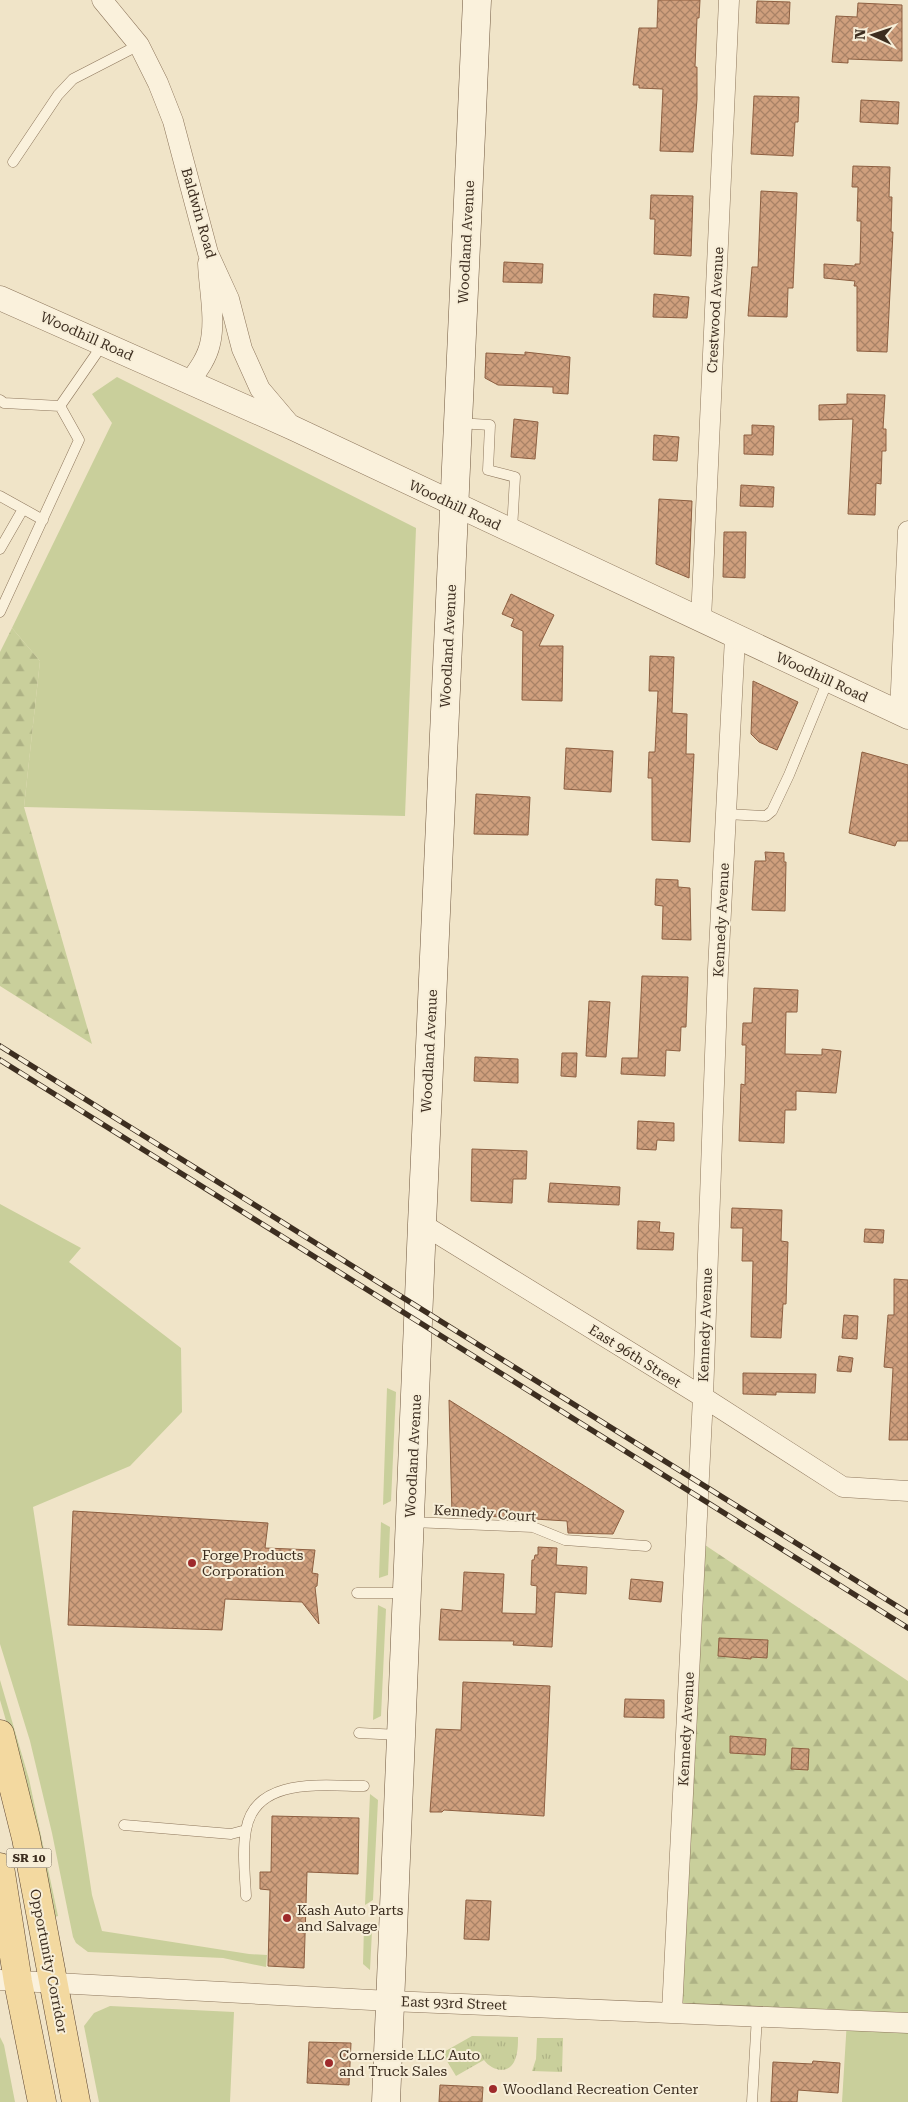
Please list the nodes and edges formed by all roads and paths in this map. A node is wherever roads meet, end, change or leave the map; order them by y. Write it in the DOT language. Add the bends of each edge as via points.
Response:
graph roads {
  1 [pos="102,0"];
  2 [pos="477,0"];
  3 [pos="729,0"];
  4 [pos="139,45"];
  5 [pos="13,162"];
  6 [pos="208,253"];
  7 [pos="0,298"];
  8 [pos="104,343"];
  9 [pos="190,381"];
  10 [pos="0,400"];
  11 [pos="60,406"];
  12 [pos="458,423"];
  13 [pos="293,428"];
  14 [pos="0,496"];
  15 [pos="455,504"];
  16 [pos="23,509"];
  17 [pos="43,520"];
  18 [pos="512,531"];
  19 [pos="908,531"];
  20 [pos="0,549"];
  21 [pos="0,612"];
  22 [pos="701,620"];
  23 [pos="735,637"];
  24 [pos="828,680"];
  25 [pos="904,715"];
  26 [pos="726,814"];
  27 [pos="422,1224"];
  28 [pos="703,1397"];
  29 [pos="908,1491"];
  30 [pos="410,1522"];
  31 [pos="646,1546"];
  32 [pos="357,1592"];
  33 [pos="407,1593"];
  34 [pos="359,1733"];
  35 [pos="0,1734"];
  36 [pos="401,1736"];
  37 [pos="364,1786"];
  38 [pos="124,1825"];
  39 [pos="246,1830"];
  40 [pos="0,1867"];
  41 [pos="246,1896"];
  42 [pos="9,1981"];
  43 [pos="53,1983"];
  44 [pos="390,2001"];
  45 [pos="672,2012"];
  46 [pos="757,2016"];
  47 [pos="908,2023"];
  48 [pos="42,2102"];
  49 [pos="76,2102"];
  50 [pos="386,2102"];
  51 [pos="752,2102"];
  1 -- 4 [label="street, Baldwin Road"];
  2 -- 12 [label="main road, Woodland Avenue"];
  3 -- 22 [label="street, Crestwood Avenue"];
  4 -- 5 [label="lane" via="73,80 58,95"];
  4 -- 6 [label="street, Baldwin Road" via="173,121"];
  6 -- 9 [label="street" via="212,337 204,360"];
  6 -- 13 [label="street, Baldwin Road" via="229,299 242,349 260,389"];
  7 -- 8 [label="street, Woodhill Road"];
  8 -- 9 [label="street, Woodhill Road"];
  8 -- 11 [label="lane"];
  9 -- 13 [label="street, Woodhill Road"];
  10 -- 11 [label="lane" via="4,403"];
  11 -- 17 [label="lane" via="79,440"];
  12 -- 15 [label="main road, Woodland Avenue"];
  12 -- 18 [label="lane" via="490,425 488,470 515,477"];
  13 -- 15 [label="street, Woodhill Road"];
  14 -- 16 [label="lane"];
  15 -- 18 [label="street, Woodhill Road"];
  15 -- 27 [label="main road, Woodland Avenue"];
  16 -- 17 [label="lane"];
  16 -- 20 [label="lane"];
  17 -- 21 [label="lane"];
  18 -- 22 [label="street, Woodhill Road"];
  19 -- 25 [label="street"];
  22 -- 23 [label="street, Woodhill Road"];
  23 -- 24 [label="street, Woodhill Road"];
  23 -- 26 [label="street, Kennedy Avenue"];
  24 -- 25 [label="street, Woodhill Road"];
  24 -- 26 [label="lane" via="772,811 766,816"];
  26 -- 28 [label="street, Kennedy Avenue"];
  27 -- 28 [label="street, East 96th Street"];
  27 -- 30 [label="main road, Woodland Avenue"];
  28 -- 29 [label="street, East 96th Street" via="843,1487"];
  28 -- 45 [label="street, Kennedy Avenue"];
  30 -- 31 [label="lane, Kennedy Court" via="533,1527 566,1540"];
  30 -- 33 [label="main road, Woodland Avenue"];
  32 -- 33 [label="lane"];
  33 -- 36 [label="main road, Woodland Avenue"];
  34 -- 36 [label="lane"];
  35 -- 43 [label="main road, Opportunity Corridor / SR 10" via="23,1822"];
  36 -- 44 [label="main road, Woodland Avenue"];
  37 -- 39 [label="lane" via="306,1786 280,1790 259,1804"];
  38 -- 39 [label="lane" via="230,1834"];
  39 -- 41 [label="lane"];
  40 -- 42 [label="main road, SR 10"];
  42 -- 43 [label="street, East 93rd Street"];
  42 -- 48 [label="main road, SR 10"];
  43 -- 44 [label="street, East 93rd Street"];
  43 -- 49 [label="main road, Opportunity Corridor / SR 10"];
  44 -- 45 [label="street, East 93rd Street"];
  44 -- 50 [label="main road, Woodland Avenue"];
  45 -- 46 [label="street, East 93rd Street"];
  46 -- 47 [label="street, East 93rd Street"];
  46 -- 51 [label="lane"];
}
